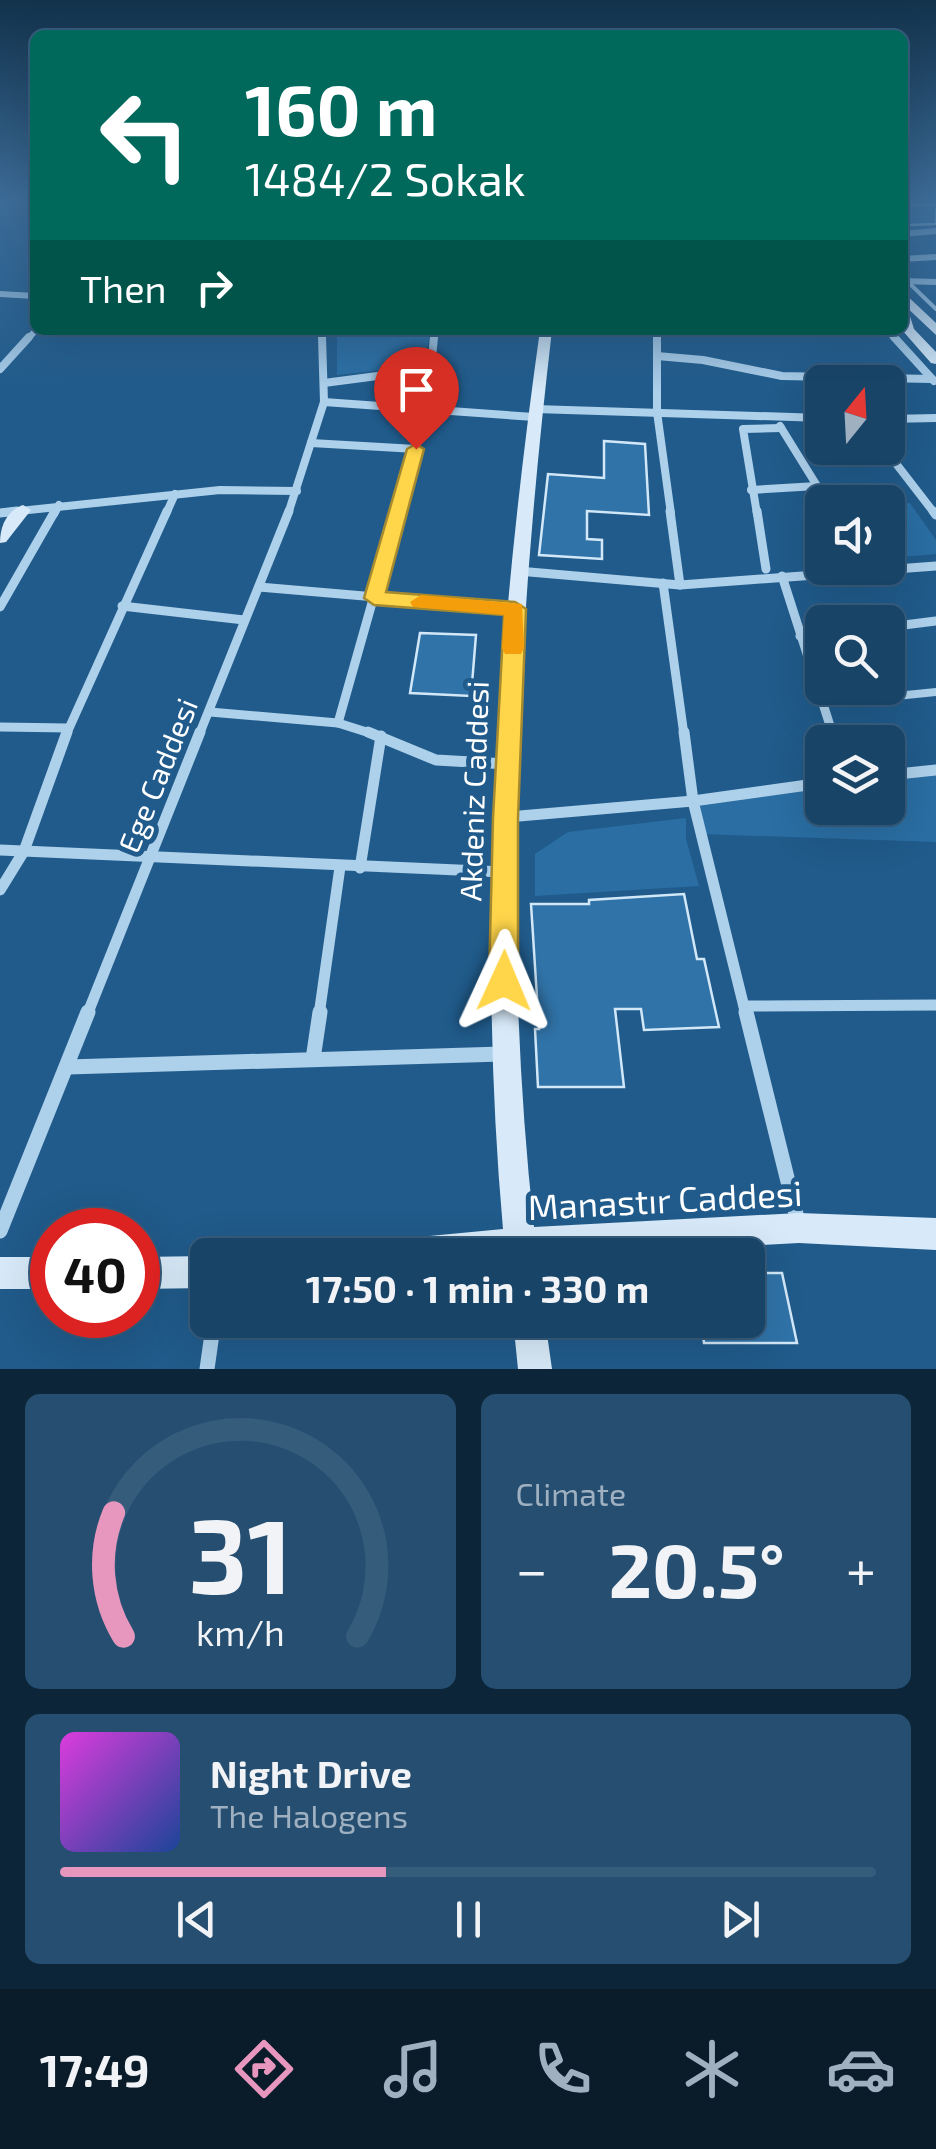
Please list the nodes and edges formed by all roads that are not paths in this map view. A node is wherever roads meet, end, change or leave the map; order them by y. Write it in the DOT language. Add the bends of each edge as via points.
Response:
graph roads {
  1 [pos="936,282"];
  2 [pos="908,286"];
  3 [pos="908,289"];
  4 [pos="908,292"];
  5 [pos="0,294"];
  6 [pos="30,296"];
  7 [pos="936,309"];
  8 [pos="908,330"];
  9 [pos="936,331"];
  10 [pos="31,335"];
  11 [pos="322,335"];
  12 [pos="434,335"];
  13 [pos="545,335"];
  14 [pos="657,335"];
  15 [pos="893,335"];
  16 [pos="657,356"];
  17 [pos="936,360"];
  18 [pos="0,369"];
  19 [pos="431,369"];
  20 [pos="934,381"];
  21 [pos="324,383"];
  22 [pos="324,402"];
  23 [pos="426,410"];
  24 [pos="657,412"];
  25 [pos="534,413"];
  26 [pos="774,416"];
  27 [pos="805,417"];
  28 [pos="936,418"];
  29 [pos="905,419"];
  30 [pos="781,428"];
  31 [pos="312,442"];
  32 [pos="416,449"];
  33 [pos="897,465"];
  34 [pos="816,485"];
  35 [pos="805,487"];
  36 [pos="751,490"];
  37 [pos="296,491"];
  38 [pos="175,494"];
  39 [pos="59,505"];
  40 [pos="23,510"];
  41 [pos="0,513"];
  42 [pos="936,515"];
  43 [pos="0,538"];
  44 [pos="936,566"];
  45 [pos="905,567"];
  46 [pos="766,569"];
  47 [pos="516,571"];
  48 [pos="805,574"];
  49 [pos="782,576"];
  50 [pos="662,583"];
  51 [pos="680,585"];
  52 [pos="259,587"];
  53 [pos="374,598"];
  54 [pos="122,606"];
  55 [pos="0,607"];
  56 [pos="515,609"];
  57 [pos="244,620"];
  58 [pos="936,621"];
  59 [pos="905,624"];
  60 [pos="800,636"];
  61 [pos="805,636"];
  62 [pos="936,692"];
  63 [pos="905,695"];
  64 [pos="210,712"];
  65 [pos="338,722"];
  66 [pos="830,725"];
  67 [pos="0,727"];
  68 [pos="68,728"];
  69 [pos="380,736"];
  70 [pos="508,764"];
  71 [pos="936,770"];
  72 [pos="905,773"];
  73 [pos="805,785"];
  74 [pos="692,801"];
  75 [pos="506,818"];
  76 [pos="0,850"];
  77 [pos="24,851"];
  78 [pos="149,859"];
  79 [pos="340,866"];
  80 [pos="360,868"];
  81 [pos="505,872"];
  82 [pos="0,890"];
  83 [pos="744,1006"];
  84 [pos="936,1006"];
  85 [pos="502,1054"];
  86 [pos="314,1059"];
  87 [pos="68,1067"];
  88 [pos="799,1228"];
  89 [pos="0,1231"];
  90 [pos="936,1234"];
  91 [pos="519,1238"];
  92 [pos="666,1238"];
  93 [pos="160,1272"];
  94 [pos="190,1272"];
  95 [pos="0,1273"];
  96 [pos="30,1273"];
  97 [pos="211,1338"];
  98 [pos="530,1338"];
  99 [pos="207,1369"];
  100 [pos="534,1369"];
  1 -- 2 [label="street"];
  3 -- 7 [label="lane"];
  4 -- 9 [label="street"];
  5 -- 6 [label="street"];
  8 -- 17 [label="street"];
  10 -- 18 [label="street"];
  11 -- 21 [label="street, Ege Caddesi"];
  12 -- 19 [label="street"];
  13 -- 25 [label="street, Akdeniz Caddesi"];
  14 -- 16 [label="street"];
  15 -- 20 [label="street"];
  16 -- 20 [label="street" via="782,376"];
  16 -- 24 [label="street"];
  19 -- 21 [label="street"];
  19 -- 23 [label="street"];
  21 -- 22 [label="street, Ege Caddesi"];
  22 -- 23 [label="street"];
  22 -- 31 [label="street, Ege Caddesi"];
  23 -- 25 [label="street"];
  23 -- 32 [label="street"];
  24 -- 25 [label="street"];
  24 -- 26 [label="street"];
  24 -- 51 [label="street"];
  25 -- 47 [label="street, Akdeniz Caddesi"];
  26 -- 27 [label="street"];
  26 -- 30 [label="street"];
  28 -- 29 [label="street"];
  30 -- 34 [label="street"];
  30 -- 36 [label="street" via="743,429"];
  31 -- 32 [label="street"];
  31 -- 37 [label="street, Ege Caddesi"];
  32 -- 53 [label="street"];
  33 -- 42 [label="street"];
  35 -- 36 [label="street"];
  36 -- 46 [label="street"];
  37 -- 38 [label="street"];
  37 -- 52 [label="street, Ege Caddesi"];
  38 -- 39 [label="street"];
  38 -- 54 [label="street"];
  39 -- 40 [label="street"];
  39 -- 55 [label="street"];
  40 -- 41 [label="street"];
  40 -- 43 [label="street"];
  44 -- 45 [label="street"];
  47 -- 50 [label="street"];
  47 -- 56 [label="street, Akdeniz Caddesi"];
  48 -- 49 [label="street"];
  49 -- 51 [label="street"];
  49 -- 60 [label="street"];
  50 -- 51 [label="street"];
  50 -- 74 [label="street"];
  52 -- 53 [label="street"];
  52 -- 57 [label="street, Ege Caddesi"];
  53 -- 56 [label="street"];
  53 -- 65 [label="street"];
  54 -- 57 [label="street"];
  54 -- 68 [label="street"];
  56 -- 70 [label="street, Akdeniz Caddesi"];
  57 -- 64 [label="street, Ege Caddesi"];
  58 -- 59 [label="street"];
  60 -- 61 [label="street"];
  60 -- 66 [label="street"];
  62 -- 63 [label="lane"];
  64 -- 65 [label="street"];
  64 -- 78 [label="street, Ege Caddesi"];
  65 -- 69 [label="street"];
  67 -- 68 [label="street"];
  68 -- 77 [label="street"];
  69 -- 70 [label="street" via="436,760"];
  69 -- 80 [label="street"];
  70 -- 75 [label="street, Akdeniz Caddesi"];
  71 -- 72 [label="street"];
  73 -- 74 [label="street"];
  74 -- 75 [label="street"];
  74 -- 83 [label="street"];
  75 -- 81 [label="street, Akdeniz Caddesi"];
  76 -- 77 [label="street"];
  77 -- 78 [label="street"];
  77 -- 82 [label="street"];
  78 -- 79 [label="street"];
  78 -- 87 [label="street, Ege Caddesi"];
  79 -- 80 [label="street"];
  79 -- 86 [label="street"];
  80 -- 81 [label="street"];
  81 -- 85 [label="street, Akdeniz Caddesi"];
  83 -- 84 [label="street"];
  83 -- 88 [label="street"];
  85 -- 86 [label="street"];
  85 -- 91 [label="street, Akdeniz Caddesi"];
  86 -- 87 [label="street"];
  87 -- 89 [label="street, Ege Caddesi"];
  88 -- 90 [label="street, Manastır Caddesi"];
  88 -- 92 [label="street, Manastır Caddesi"];
  93 -- 94 [label="street"];
  95 -- 96 [label="street"];
  97 -- 99 [label="street"];
  98 -- 100 [label="street"];
}
